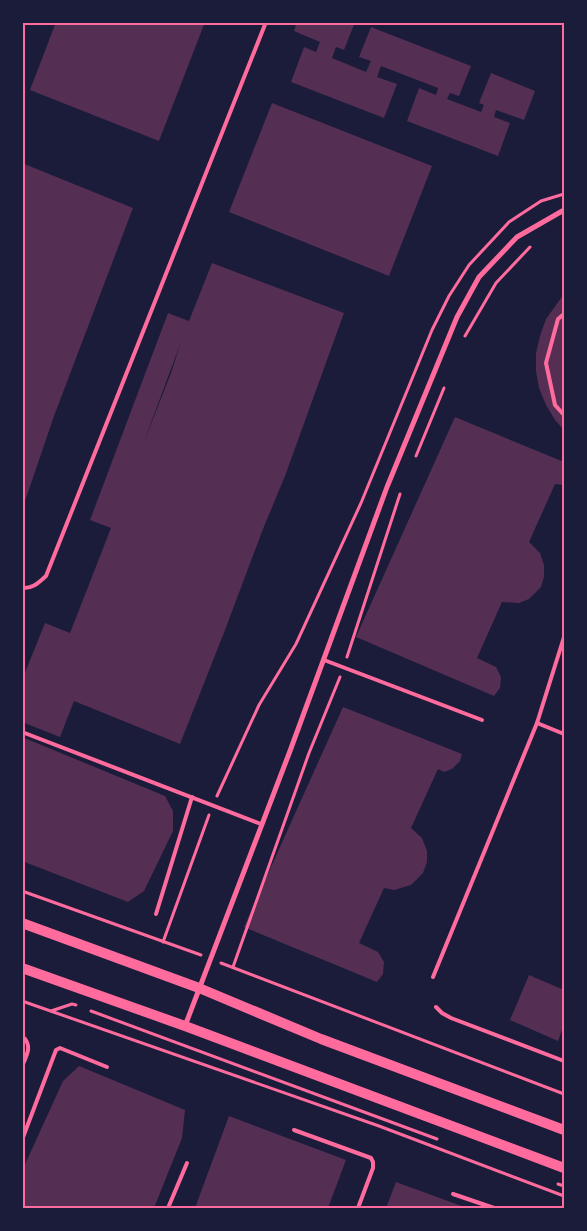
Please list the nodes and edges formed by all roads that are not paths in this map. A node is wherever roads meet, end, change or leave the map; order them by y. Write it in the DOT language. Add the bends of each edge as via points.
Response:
graph roads {
  1 [pos="266,22"];
  2 [pos="564,210"];
  3 [pos="564,314"];
  4 [pos="564,415"];
  5 [pos="22,588"];
  6 [pos="564,637"];
  7 [pos="324,660"];
  8 [pos="482,720"];
  9 [pos="537,723"];
  10 [pos="22,732"];
  11 [pos="564,734"];
  12 [pos="192,797"];
  13 [pos="261,824"];
  14 [pos="156,914"];
  15 [pos="22,923"];
  16 [pos="22,968"];
  17 [pos="433,977"];
  18 [pos="199,988"];
  19 [pos="436,1007"];
  20 [pos="185,1026"];
  21 [pos="22,1036"];
  22 [pos="564,1061"];
  23 [pos="22,1066"];
  24 [pos="107,1067"];
  25 [pos="294,1130"];
  26 [pos="564,1130"];
  27 [pos="22,1140"];
  28 [pos="188,1163"];
  29 [pos="564,1168"];
  30 [pos="453,1194"];
  31 [pos="168,1208"];
  32 [pos="358,1208"];
  33 [pos="494,1208"];
  1 -- 5 [label="lane" via="46,576 36,584"];
  2 -- 7 [label="street" via="517,237 479,277 462,309 387,487"];
  3 -- 4 [label="lane" via="558,319 546,363 555,405"];
  6 -- 9 [label="lane"];
  7 -- 8 [label="lane"];
  7 -- 13 [label="street"];
  9 -- 11 [label="lane"];
  9 -- 17 [label="lane"];
  10 -- 12 [label="lane"];
  12 -- 13 [label="lane"];
  12 -- 14 [label="lane"];
  13 -- 18 [label="street"];
  15 -- 18 [label="main road"];
  16 -- 20 [label="main road"];
  18 -- 20 [label="street"];
  18 -- 26 [label="main road" via="321,1039"];
  19 -- 22 [label="lane" via="446,1016"];
  20 -- 29 [label="main road"];
  21 -- 23 [label="lane" via="30,1047"];
  24 -- 27 [label="lane" via="60,1048 56,1050"];
  25 -- 32 [label="lane" via="371,1158 373,1168"];
  28 -- 31 [label="lane"];
  30 -- 33 [label="lane"];
}
